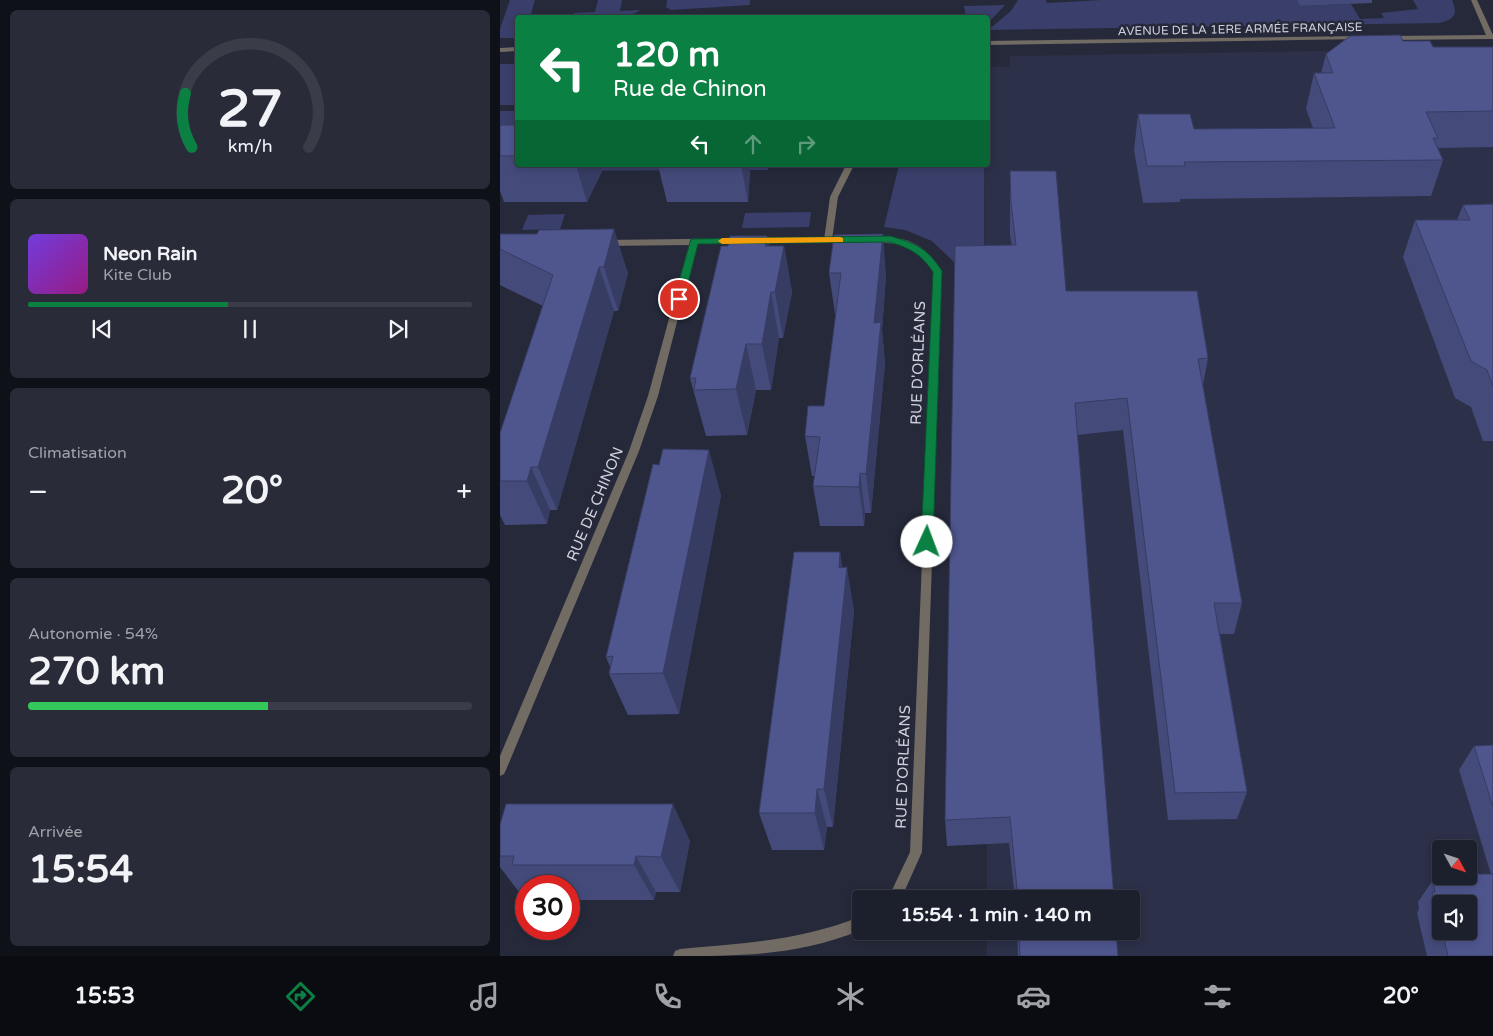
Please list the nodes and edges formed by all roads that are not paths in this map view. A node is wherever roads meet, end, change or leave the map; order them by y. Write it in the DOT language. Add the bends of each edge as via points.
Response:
graph roads {
  1 [pos="1474,0"];
  2 [pos="1492,37"];
  3 [pos="1370,38"];
  4 [pos="1379,38"];
  5 [pos="990,43"];
  6 [pos="500,50"];
  7 [pos="515,50"];
  8 [pos="849,167"];
  9 [pos="828,240"];
  10 [pos="694,241"];
  11 [pos="597,243"];
  12 [pos="500,770"];
  13 [pos="899,890"];
  14 [pos="852,928"];
  15 [pos="680,956"];
  1 -- 2 [label="street"];
  2 -- 4 [label="street, AVENUE DE LA 1ERE ARMÉE FRANÇAISE"];
  3 -- 5 [label="street, AVENUE DE LA 1ERE ARMÉE FRANÇAISE"];
  6 -- 7 [label="street"];
  8 -- 9 [label="street" via="834,197"];
  9 -- 10 [label="street, RUE D'ORLÉANS"];
  9 -- 13 [label="street, RUE D'ORLÉANS" via="890,239 926,255 938,271 916,852"];
  10 -- 11 [label="street, RUE D'ORLÉANS"];
  10 -- 12 [label="street, RUE DE CHINON" via="653,396 634,451"];
  14 -- 15 [label="street" via="802,942"];
}
